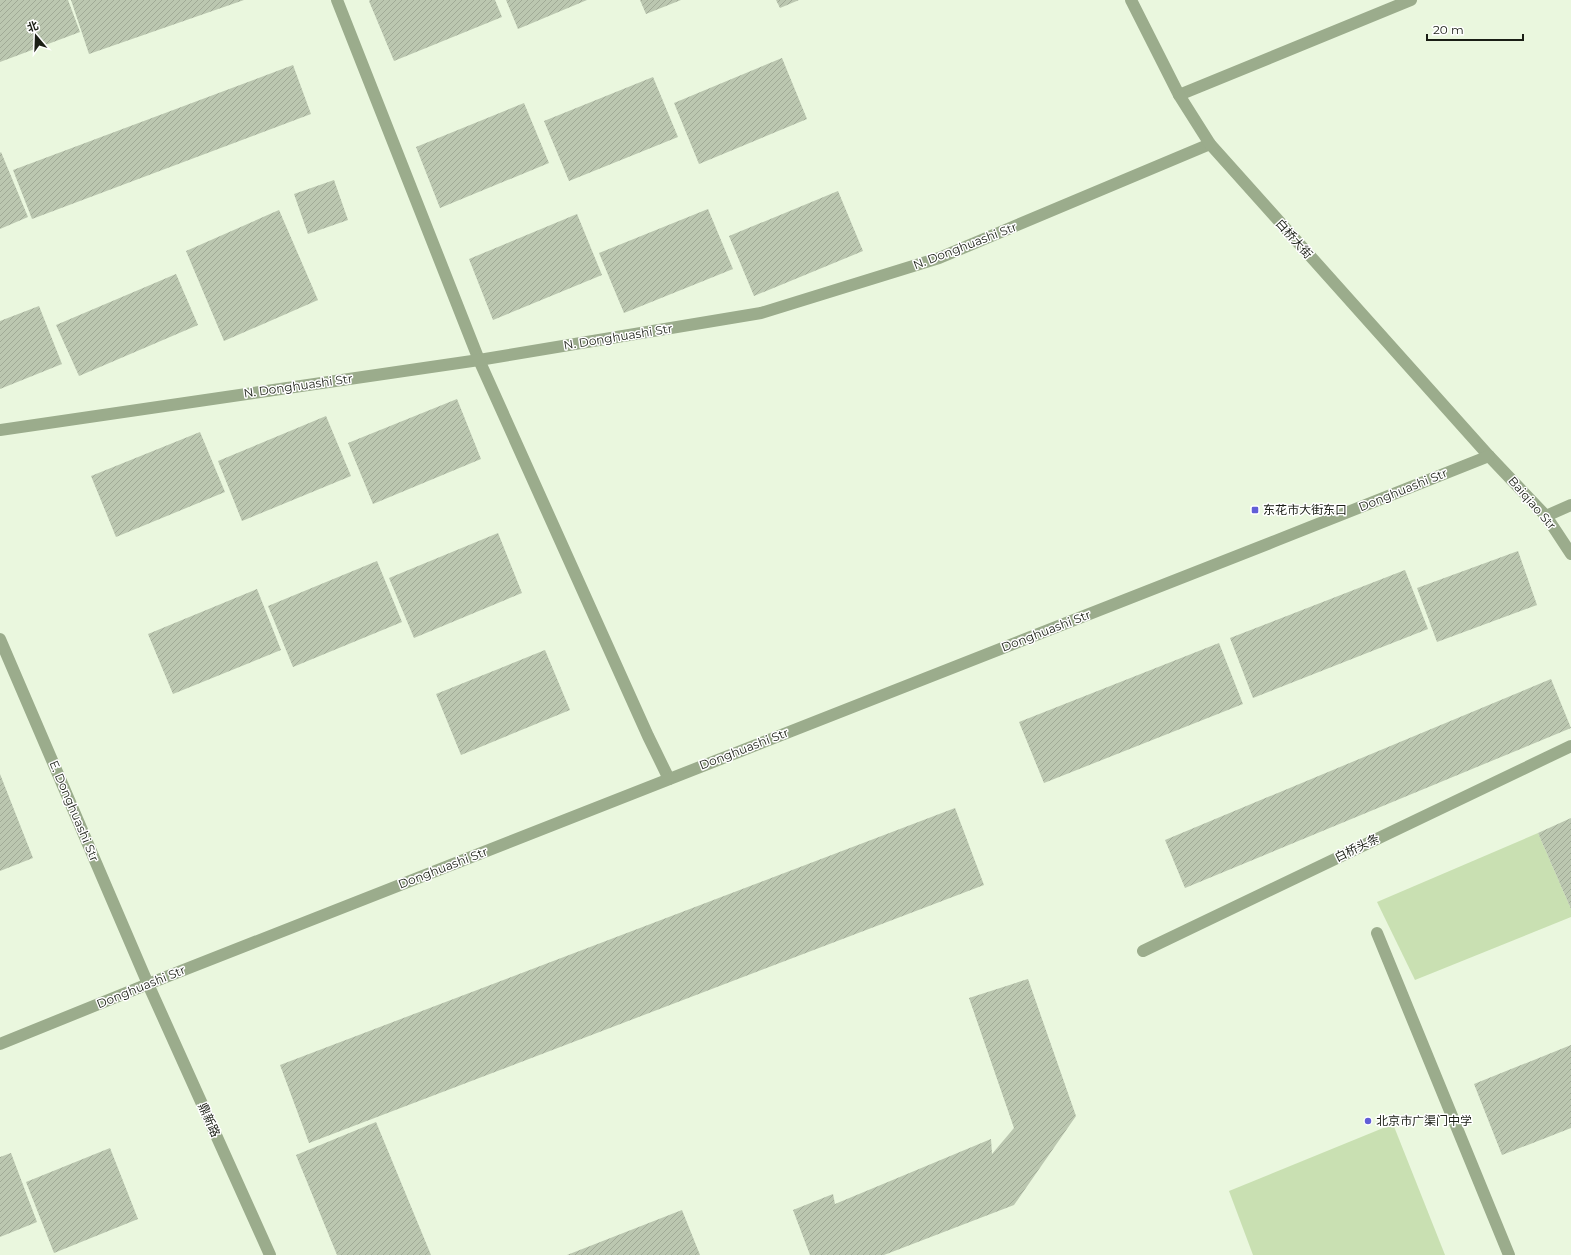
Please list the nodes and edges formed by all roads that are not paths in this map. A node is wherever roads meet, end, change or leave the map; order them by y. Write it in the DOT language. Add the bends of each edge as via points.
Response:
graph roads {
  1 [pos="337,0"];
  2 [pos="1131,0"];
  3 [pos="1411,0"];
  4 [pos="1179,95"];
  5 [pos="1210,144"];
  6 [pos="479,360"];
  7 [pos="0,430"];
  8 [pos="1489,456"];
  9 [pos="1571,505"];
  10 [pos="1546,516"];
  11 [pos="1571,554"];
  12 [pos="0,639"];
  13 [pos="1571,746"];
  14 [pos="669,779"];
  15 [pos="1377,933"];
  16 [pos="1143,951"];
  17 [pos="148,984"];
  18 [pos="0,1044"];
  19 [pos="270,1255"];
  20 [pos="1509,1255"];
  1 -- 6 [label="street"];
  2 -- 4 [label="street, 白桥大街"];
  3 -- 4 [label="street"];
  4 -- 5 [label="street, 白桥大街"];
  5 -- 6 [label="street, N. Donghuashi Str" via="938,258 761,313"];
  5 -- 8 [label="street, 白桥大街"];
  6 -- 7 [label="street, N. Donghuashi Str"];
  6 -- 14 [label="street"];
  8 -- 10 [label="street, Baiqiao Str"];
  8 -- 14 [label="street, Donghuashi Str"];
  9 -- 10 [label="street"];
  10 -- 11 [label="street, Baiqiao Str"];
  12 -- 17 [label="street, E. Donghuashi Str"];
  13 -- 16 [label="street, 白桥头条"];
  14 -- 17 [label="street, Donghuashi Str"];
  15 -- 20 [label="street"];
  17 -- 18 [label="street, Donghuashi Str"];
  17 -- 19 [label="street, 鼎新路"];
}
